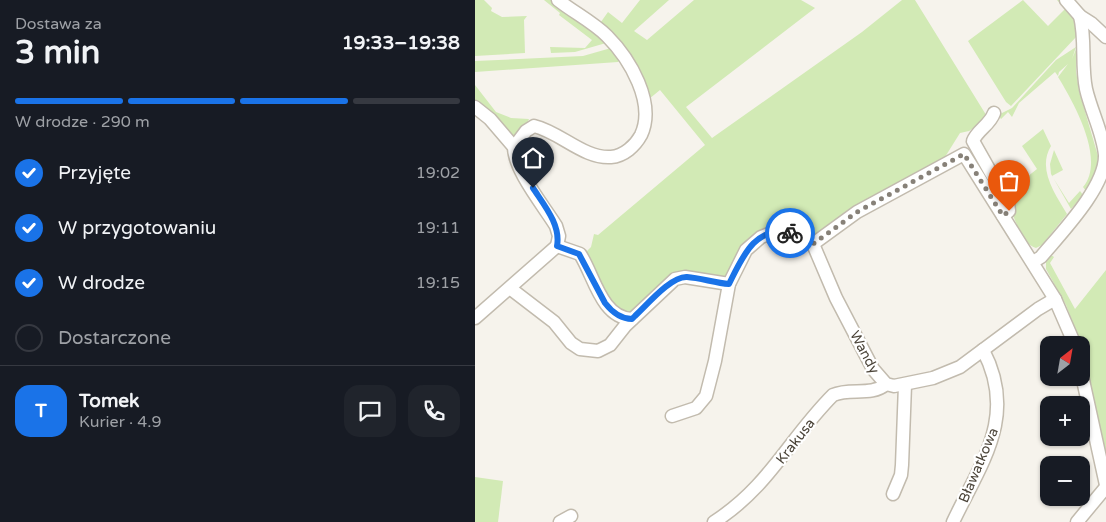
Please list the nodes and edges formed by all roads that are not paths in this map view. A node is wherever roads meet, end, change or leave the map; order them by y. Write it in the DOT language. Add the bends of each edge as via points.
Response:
graph roads {
  1 [pos="558,0"];
  2 [pos="1066,0"];
  3 [pos="1080,16"];
  4 [pos="1106,36"];
  5 [pos="475,107"];
  6 [pos="994,113"];
  7 [pos="514,147"];
  8 [pos="1003,216"];
  9 [pos="813,244"];
  10 [pos="557,246"];
  11 [pos="1033,262"];
  12 [pos="729,284"];
  13 [pos="511,289"];
  14 [pos="1055,299"];
  15 [pos="475,318"];
  16 [pos="632,319"];
  17 [pos="1071,336"];
  18 [pos="983,350"];
  19 [pos="886,384"];
  20 [pos="905,385"];
  21 [pos="1084,386"];
  22 [pos="672,416"];
  23 [pos="1106,486"];
  24 [pos="893,494"];
  25 [pos="714,522"];
  26 [pos="953,522"];
  27 [pos="1077,522"];
  1 -- 7 [label="street" via="606,34 622,53 646,108 643,130 630,150 611,157 534,126"];
  2 -- 3 [label="street"];
  3 -- 4 [label="street"];
  3 -- 11 [label="street" via="1084,80 1104,149 1105,168 1097,190 1041,257"];
  5 -- 7 [label="street"];
  6 -- 8 [label="street" via="973,141 1008,203 1009,211"];
  7 -- 10 [label="street" via="514,157 556,226"];
  8 -- 9 [label="street" via="964,154 857,212"];
  8 -- 11 [label="street"];
  9 -- 12 [label="street" via="788,232 774,232 761,237 746,250"];
  9 -- 19 [label="street, Wandy" via="873,369"];
  10 -- 13 [label="street"];
  10 -- 16 [label="street" via="579,254 605,303 619,316"];
  11 -- 14 [label="street"];
  12 -- 16 [label="street" via="685,277 675,279"];
  12 -- 22 [label="street" via="706,396 696,408"];
  13 -- 15 [label="street" via="499,295"];
  13 -- 16 [label="street" via="554,322 579,349 598,351 604,348"];
  14 -- 17 [label="street"];
  14 -- 18 [label="street, Wandy"];
  18 -- 20 [label="street, Wandy" via="946,374"];
  18 -- 26 [label="street, Bławatkowa" via="995,378 999,403 995,427 986,454"];
  19 -- 20 [label="street, Wandy"];
  19 -- 25 [label="street, Krakusa" via="879,390 833,395 755,490 737,508"];
  20 -- 24 [label="street" via="901,475"];
  21 -- 23 [label="street"];
  23 -- 27 [label="street"];
}
